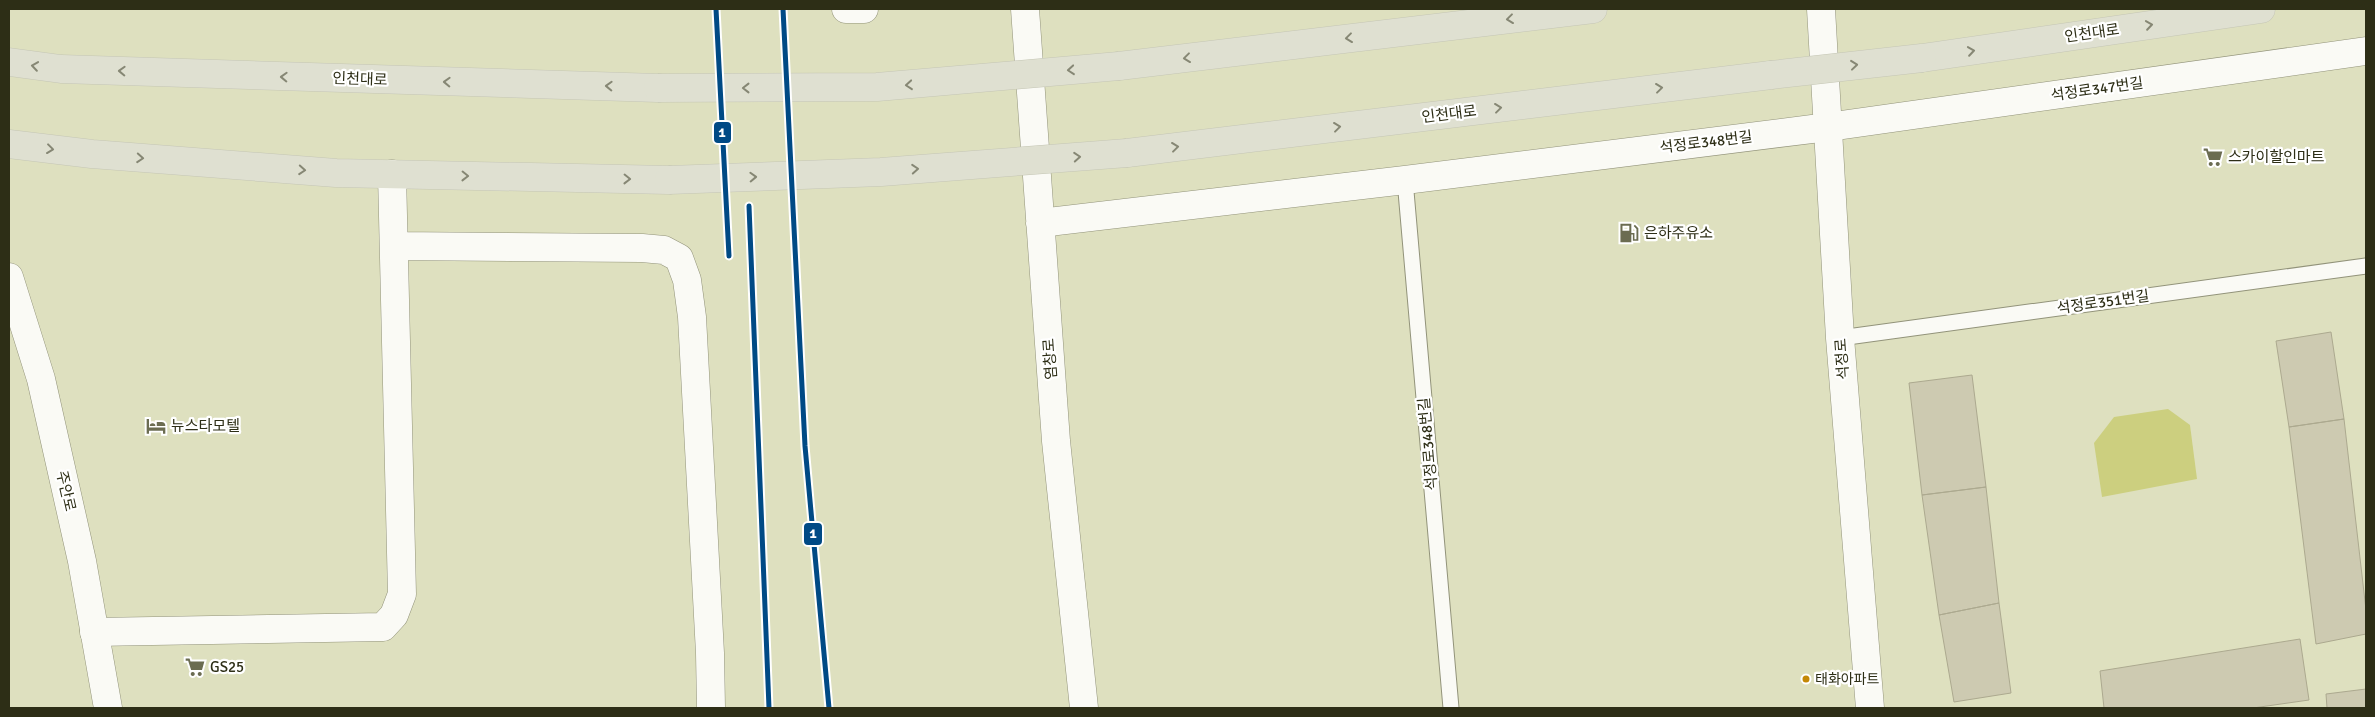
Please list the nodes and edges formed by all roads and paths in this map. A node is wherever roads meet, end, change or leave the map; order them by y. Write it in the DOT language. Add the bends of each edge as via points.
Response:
graph roads {
  1 [pos="846,9"];
  2 [pos="864,9"];
  3 [pos="1025,9"];
  4 [pos="1593,9"];
  5 [pos="1821,9"];
  6 [pos="2261,9"];
  7 [pos="2366,51"];
  8 [pos="9,62"];
  9 [pos="1828,127"];
  10 [pos="9,144"];
  11 [pos="392,174"];
  12 [pos="1405,180"];
  13 [pos="1040,223"];
  14 [pos="394,246"];
  15 [pos="2366,266"];
  16 [pos="9,277"];
  17 [pos="1840,338"];
  18 [pos="94,632"];
  19 [pos="108,708"];
  20 [pos="711,708"];
  21 [pos="1084,708"];
  22 [pos="1451,708"];
  23 [pos="1870,708"];
  1 -- 2 [label="street"];
  3 -- 13 [label="street, 염창로"];
  4 -- 8 [label="highway, 인천대로, one-way, bridge" via="1119,66 877,88 658,88 61,69"];
  5 -- 9 [label="street, 석정로"];
  11 -- 6 [label="highway, 인천대로, one-way, bridge" via="669,180 880,172 1127,153 1922,58"];
  7 -- 9 [label="street, 석정로347번길"];
  9 -- 12 [label="street, 석정로348번길"];
  9 -- 17 [label="street, 석정로"];
  10 -- 11 [label="highway, one-way" via="92,154 336,173"];
  11 -- 14 [label="street"];
  12 -- 13 [label="street, 석정로348번길"];
  12 -- 22 [label="lane, 석정로348번길"];
  13 -- 21 [label="street, 염창로" via="1056,441"];
  14 -- 18 [label="street" via="402,594 394,615 383,627"];
  14 -- 20 [label="street" via="642,248 664,250 679,258 687,280 692,317"];
  15 -- 17 [label="lane, 석정로351번길"];
  16 -- 18 [label="street, 주안로" via="41,380 82,562"];
  17 -- 23 [label="street, 석정로"];
  18 -- 19 [label="street, 주안로"];
}
